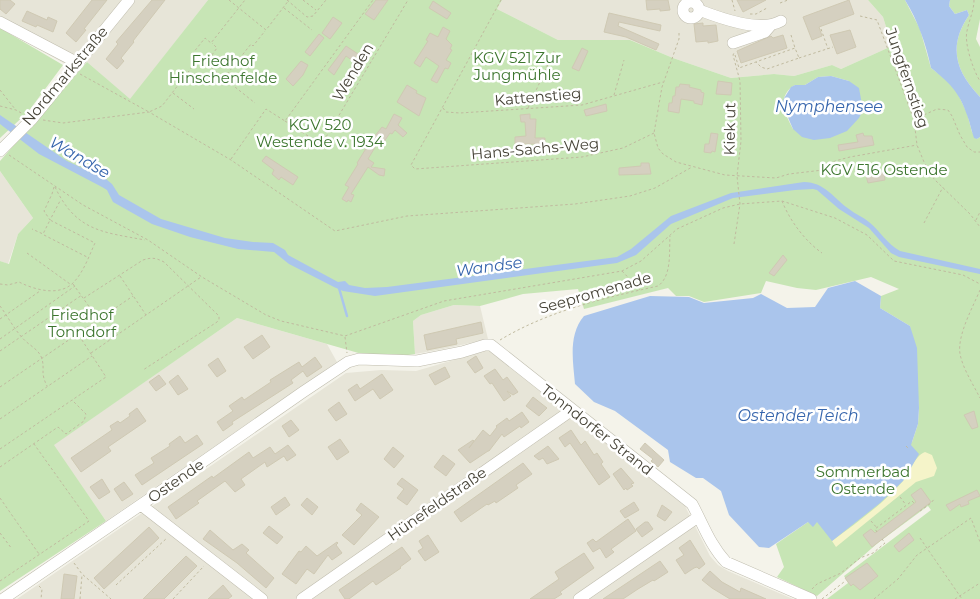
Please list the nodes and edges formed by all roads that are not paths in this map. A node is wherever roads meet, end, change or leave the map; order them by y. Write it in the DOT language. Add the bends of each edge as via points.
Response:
graph roads {
  1 [pos="129,0"];
  2 [pos="693,4"];
  3 [pos="0,22"];
  4 [pos="734,49"];
  5 [pos="75,66"];
  6 [pos="1,150"];
  7 [pos="491,345"];
  8 [pos="572,410"];
  9 [pos="141,505"];
  10 [pos="698,517"];
  11 [pos="3,599"];
  12 [pos="262,599"];
  13 [pos="302,599"];
  14 [pos="579,599"];
  15 [pos="811,599"];
  1 -- 5 [label="street, Nordmarkstraße"];
  2 -- 4 [label="street" via="742,23 776,23"];
  3 -- 5 [label="street"];
  5 -- 6 [label="street, Nordmarkstraße" via="32,119"];
  7 -- 8 [label="street, Tonndorfer Strand"];
  7 -- 9 [label="street, Ostende" via="417,361 359,359 348,362"];
  8 -- 10 [label="street, Tonndorfer Strand" via="692,504"];
  8 -- 13 [label="street, Hünefeldstraße"];
  9 -- 11 [label="street, Ostende"];
  9 -- 12 [label="street"];
  10 -- 14 [label="street"];
  10 -- 15 [label="street, Tonndorfer Strand" via="718,554 726,562"];
}
